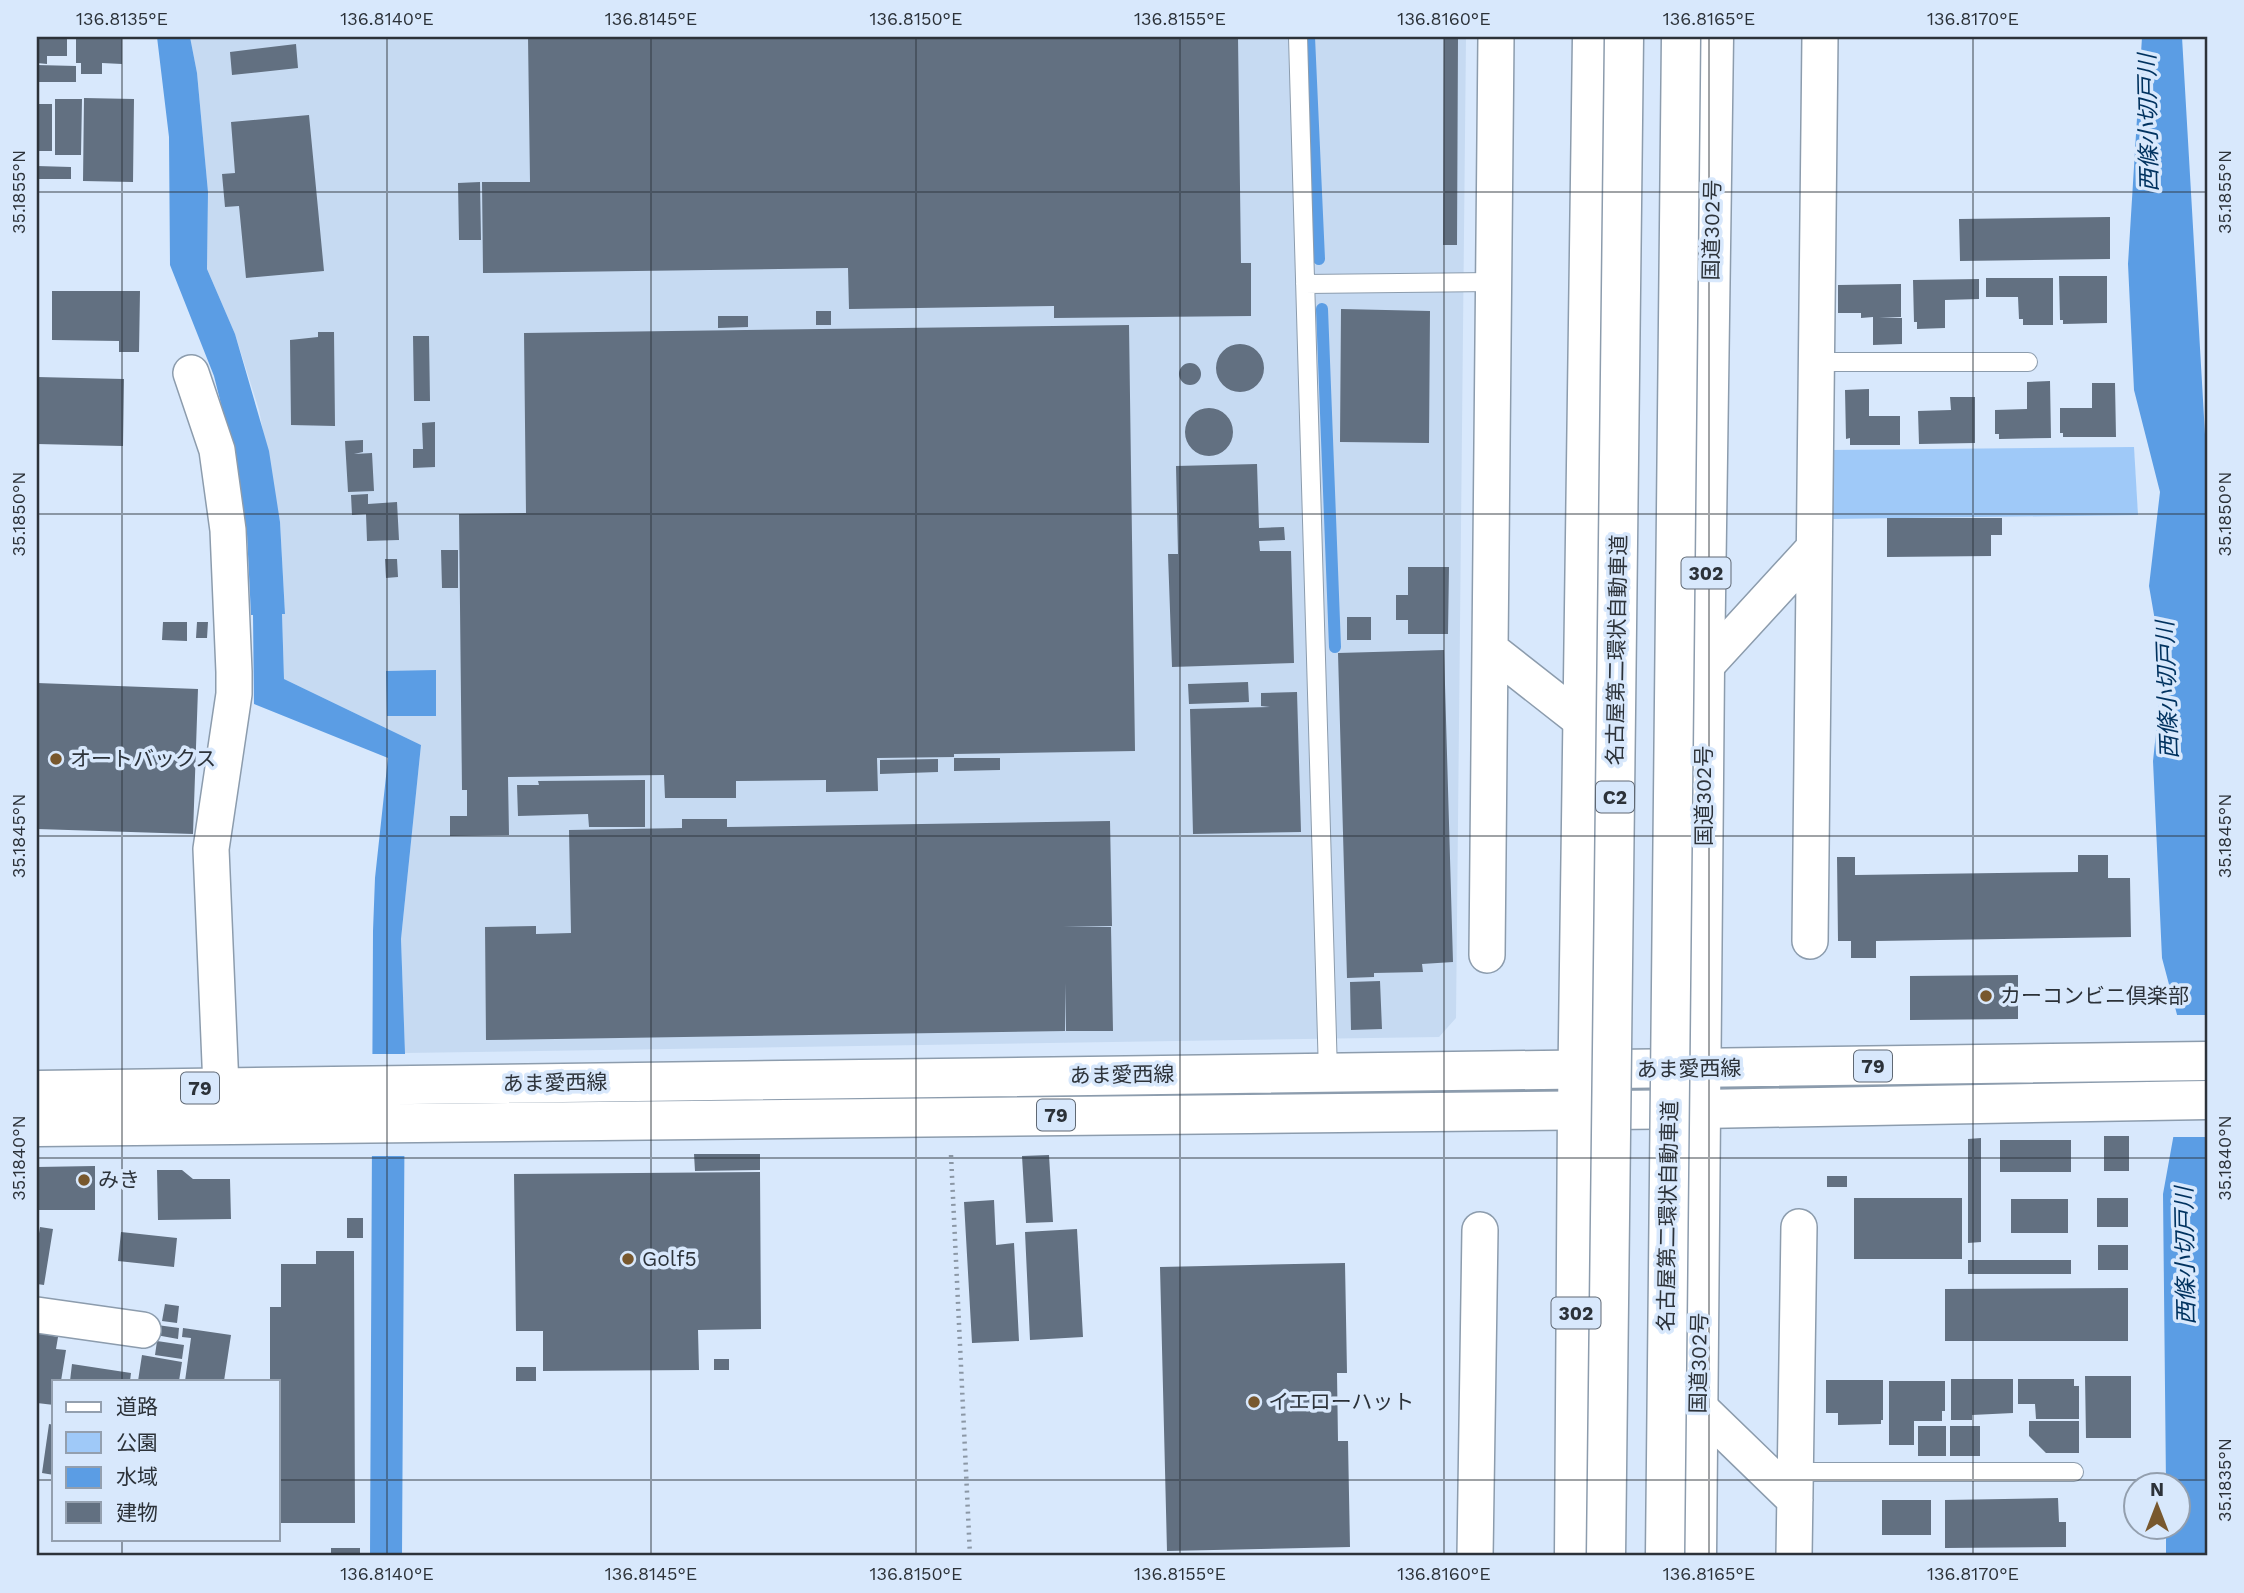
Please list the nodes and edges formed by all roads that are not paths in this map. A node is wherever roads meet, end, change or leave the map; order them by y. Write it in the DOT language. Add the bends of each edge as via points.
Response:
graph roads {
  1 [pos="1298,37"];
  2 [pos="1496,37"];
  3 [pos="1569,37"];
  4 [pos="1592,37"];
  5 [pos="1624,37"];
  6 [pos="1681,37"];
  7 [pos="1714,37"];
  8 [pos="1738,37"];
  9 [pos="1820,37"];
  10 [pos="1493,282"];
  11 [pos="1305,284"];
  12 [pos="1816,362"];
  13 [pos="2028,362"];
  14 [pos="191,373"];
  15 [pos="1709,434"];
  16 [pos="1586,435"];
  17 [pos="1814,548"];
  18 [pos="1490,649"];
  19 [pos="1705,667"];
  20 [pos="1583,722"];
  21 [pos="1810,941"];
  22 [pos="1487,955"];
  23 [pos="2207,1061"];
  24 [pos="1702,1069"];
  25 [pos="1578,1071"];
  26 [pos="1328,1073"];
  27 [pos="221,1087"];
  28 [pos="37,1090"];
  29 [pos="2207,1100"];
  30 [pos="1577,1109"];
  31 [pos="1702,1109"];
  32 [pos="37,1127"];
  33 [pos="1799,1227"];
  34 [pos="1480,1230"];
  35 [pos="37,1315"];
  36 [pos="143,1330"];
  37 [pos="1699,1407"];
  38 [pos="2074,1472"];
  39 [pos="1795,1486"];
  40 [pos="1579,1553"];
  41 [pos="1475,1556"];
  42 [pos="1665,1556"];
  43 [pos="1697,1556"];
  44 [pos="1707,1556"];
  45 [pos="1794,1556"];
  1 -- 11 [label="lane"];
  2 -- 10 [label="street"];
  3 -- 16 [label="main road" via="1575,281"];
  4 -- 16 [label="main road, 302"];
  5 -- 40 [label="main road, 名古屋第二環状自動車道 / C2, bridge"];
  6 -- 42 [label="main road, 名古屋第二環状自動車道, bridge"];
  7 -- 15 [label="main road, 国道302号 / 302"];
  8 -- 15 [label="main road"];
  9 -- 12 [label="street"];
  10 -- 11 [label="lane"];
  10 -- 18 [label="street"];
  11 -- 26 [label="lane"];
  12 -- 13 [label="lane"];
  12 -- 17 [label="street"];
  14 -- 27 [label="street" via="217,450 228,530 234,694 211,849"];
  15 -- 19 [label="main road, 国道302号 / 302"];
  16 -- 20 [label="main road, 302"];
  17 -- 19 [label="street"];
  17 -- 21 [label="street"];
  18 -- 20 [label="street"];
  18 -- 22 [label="street"];
  19 -- 24 [label="main road, 国道302号 / 302"];
  20 -- 25 [label="main road, 302"];
  23 -- 24 [label="main road, あま愛西線 / 79"];
  24 -- 25 [label="main road, あま愛西線 / 79"];
  24 -- 31 [label="main road, 国道302号 / 302"];
  25 -- 26 [label="main road, あま愛西線 / 79"];
  25 -- 30 [label="main road, 302"];
  26 -- 27 [label="main road, あま愛西線 / 79"];
  27 -- 28 [label="main road, あま愛西線 / 79"];
  29 -- 31 [label="main road, あま愛西線 / 79"];
  30 -- 31 [label="main road, あま愛西線 / 79"];
  30 -- 32 [label="main road, あま愛西線 / 79"];
  30 -- 40 [label="main road, 302"];
  31 -- 37 [label="main road, 国道302号 / 302"];
  33 -- 39 [label="street"];
  34 -- 41 [label="street"];
  35 -- 36 [label="street"];
  37 -- 39 [label="street"];
  37 -- 43 [label="main road, 国道302号 / 302"];
  37 -- 44 [label="main road"];
  38 -- 39 [label="lane"];
  39 -- 45 [label="street"];
}
